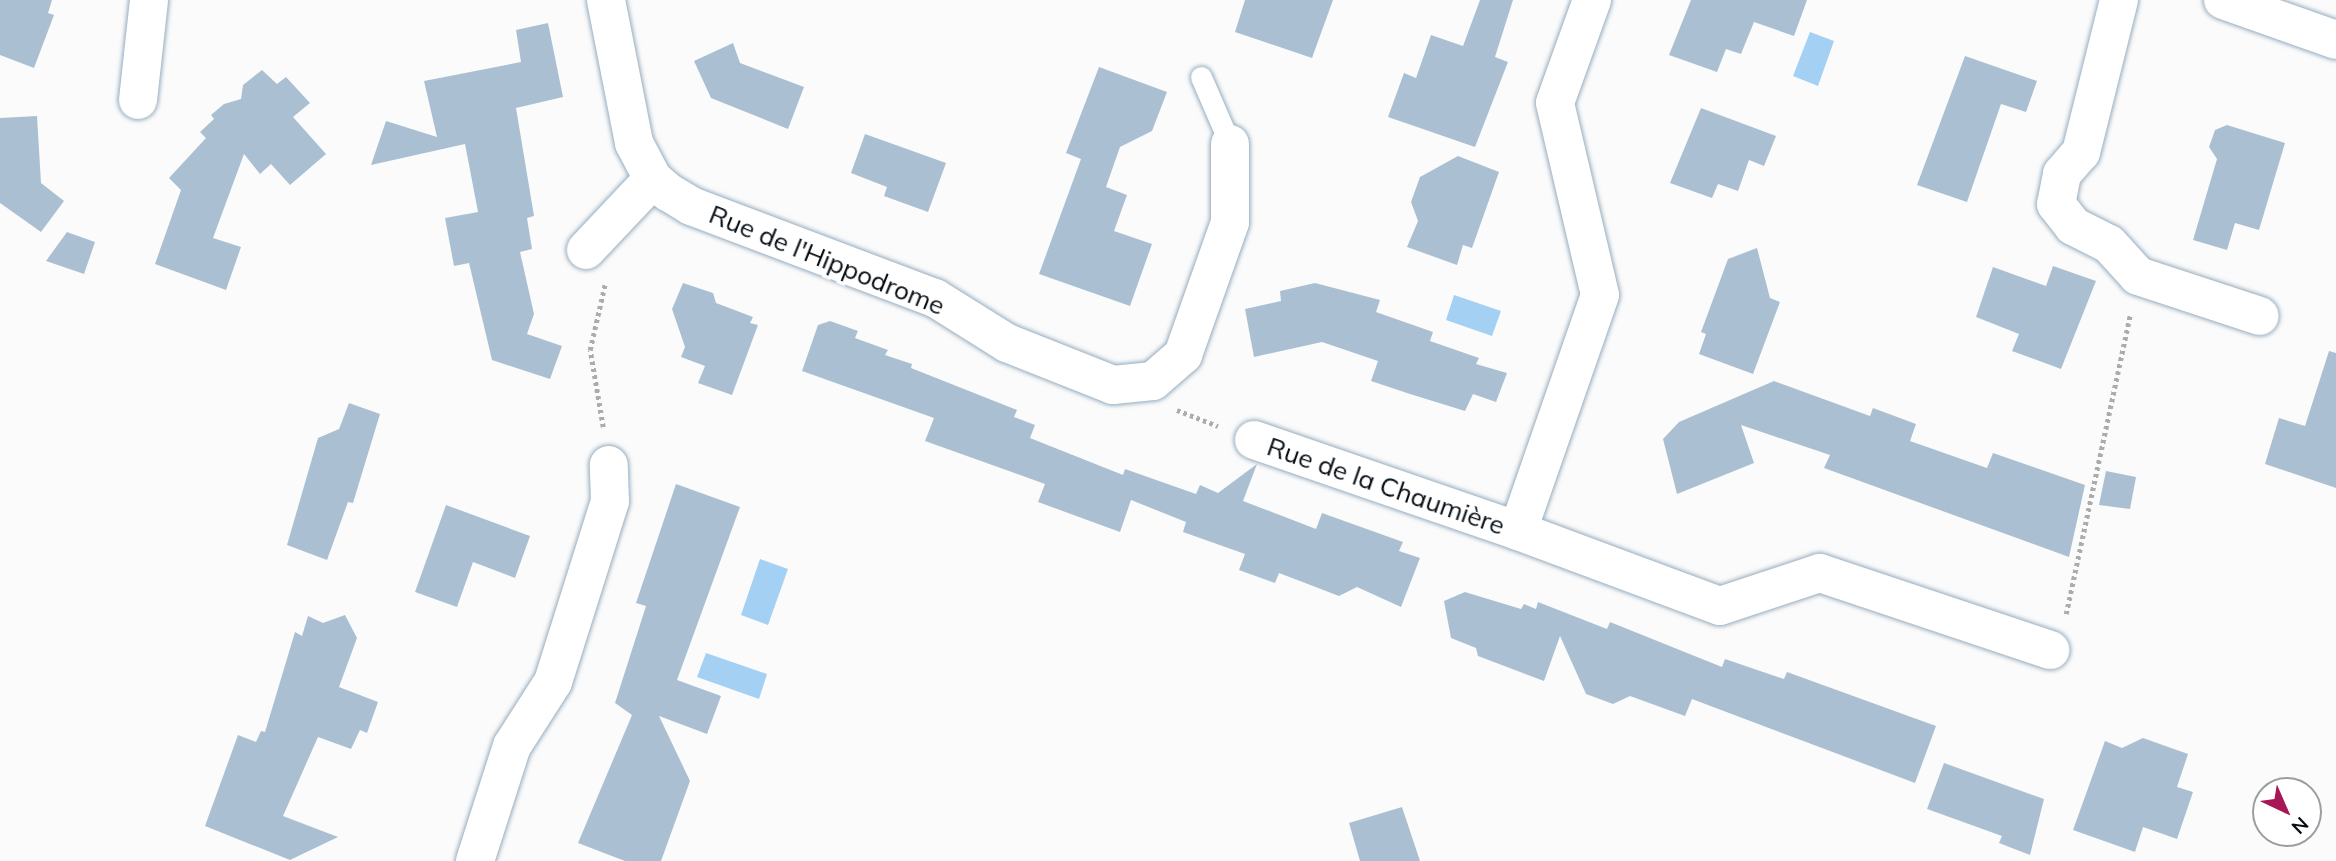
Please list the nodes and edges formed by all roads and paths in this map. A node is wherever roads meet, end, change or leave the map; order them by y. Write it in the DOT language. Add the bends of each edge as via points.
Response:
graph roads {
  1 [pos="149,0"];
  2 [pos="606,0"];
  3 [pos="1592,0"];
  4 [pos="2119,0"];
  5 [pos="2223,0"];
  6 [pos="2336,40"];
  7 [pos="1201,76"];
  8 [pos="138,100"];
  9 [pos="1230,144"];
  10 [pos="653,179"];
  11 [pos="616,221"];
  12 [pos="586,250"];
  13 [pos="2138,276"];
  14 [pos="2260,316"];
  15 [pos="1113,385"];
  16 [pos="1254,440"];
  17 [pos="609,465"];
  18 [pos="1518,531"];
  19 [pos="2049,650"];
  20 [pos="475,861"];
  1 -- 8 [label="street"];
  2 -- 10 [label="street, Rue de l'Hippodrome" via="634,143"];
  3 -- 18 [label="street, Rue de la Chaumière" via="1555,103 1600,295"];
  4 -- 13 [label="street" via="2081,152 2062,174 2056,204 2073,226 2109,244"];
  5 -- 6 [label="street"];
  7 -- 9 [label="lane"];
  9 -- 15 [label="street, Rue de l'Hippodrome" via="1230,222 1183,355 1153,381"];
  10 -- 11 [label="street"];
  10 -- 15 [label="street, Rue de l'Hippodrome" via="691,206 935,298 1007,343"];
  11 -- 12 [label="street"];
  11 -- 17 [label="path" via="590,350"];
  13 -- 14 [label="street"];
  13 -- 19 [label="path" via="2070,607"];
  15 -- 16 [label="path"];
  16 -- 18 [label="street, Rue de la Chaumière"];
  17 -- 20 [label="street" via="610,501 553,682 512,746"];
  18 -- 19 [label="street, Rue de la Chaumière" via="1720,606 1820,573"];
}
